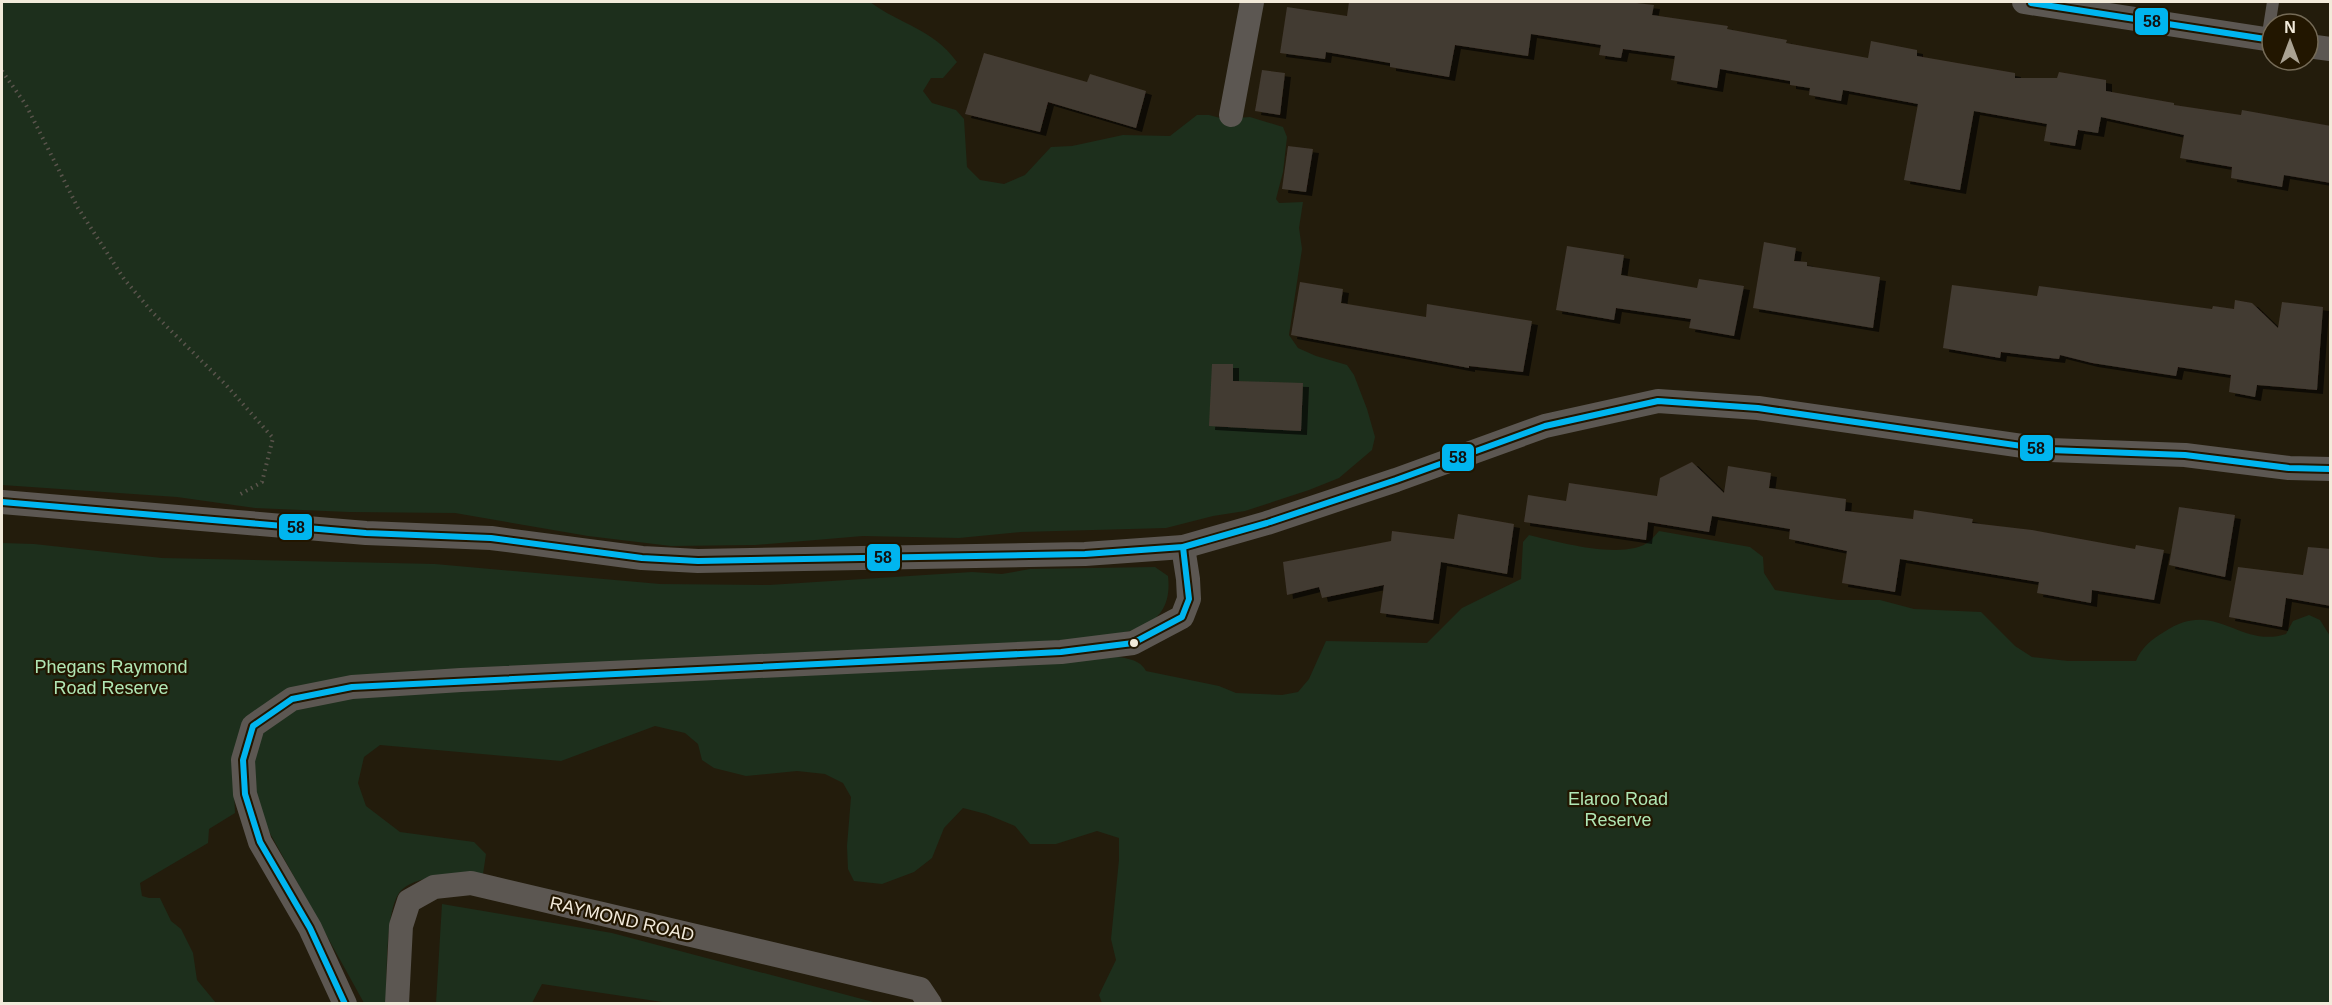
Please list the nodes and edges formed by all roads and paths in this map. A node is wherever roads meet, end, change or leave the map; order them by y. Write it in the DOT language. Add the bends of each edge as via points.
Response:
graph roads {
  1 [pos="1252,2"];
  2 [pos="2028,2"];
  3 [pos="2260,38"];
  4 [pos="2,71"];
  5 [pos="1231,115"];
  6 [pos="2331,469"];
  7 [pos="234,498"];
  8 [pos="2,502"];
  9 [pos="1183,548"];
  10 [pos="345,1004"];
  11 [pos="397,1004"];
  12 [pos="930,1004"];
  1 -- 5 [label="street"];
  2 -- 3 [label="street"];
  4 -- 7 [label="path" via="26,105 78,208 124,279 273,438 262,482"];
  6 -- 9 [label="street" via="2289,468 2185,455 2050,450 1758,408 1658,401 1545,426 1396,480"];
  8 -- 9 [label="street" via="366,533 491,538 642,558 698,561 1084,554"];
  9 -- 10 [label="street" via="1187,608 1182,617 1133,643 1061,652 374,685 292,699 253,726 243,760 245,794 260,842 310,928"];
  11 -- 12 [label="street, RAYMOND ROAD" via="401,926 409,901 434,887 471,883 920,989"];
}
